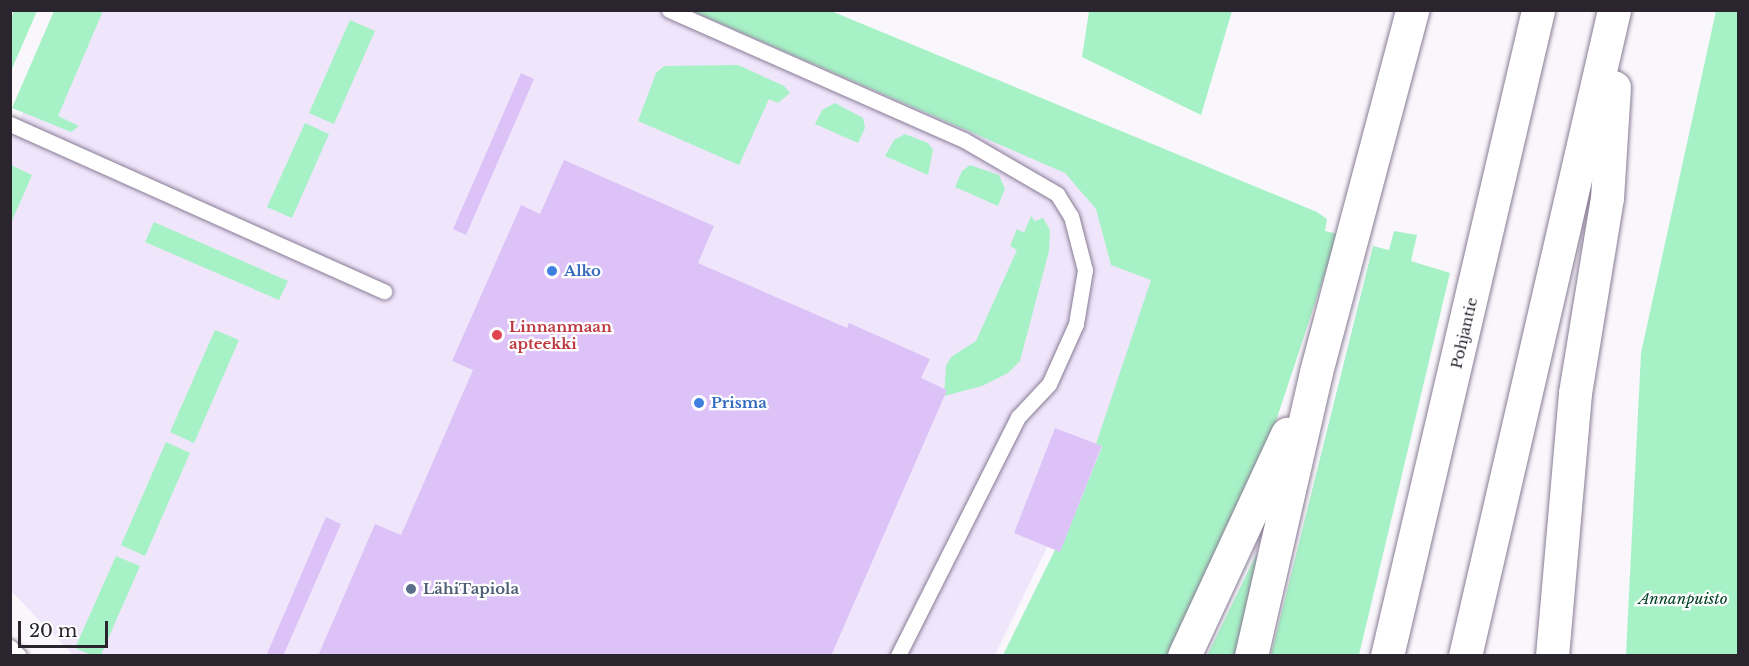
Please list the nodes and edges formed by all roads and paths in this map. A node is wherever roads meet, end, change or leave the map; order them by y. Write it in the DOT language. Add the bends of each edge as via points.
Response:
graph roads {
  1 [pos="669,10"];
  2 [pos="1412,10"];
  3 [pos="1538,10"];
  4 [pos="1614,10"];
  5 [pos="1619,10"];
  6 [pos="10,124"];
  7 [pos="384,291"];
  8 [pos="1316,372"];
  9 [pos="10,647"];
  10 [pos="19,656"];
  11 [pos="898,656"];
  12 [pos="1184,656"];
  13 [pos="1251,656"];
  14 [pos="1387,656"];
  15 [pos="1465,656"];
  16 [pos="1551,656"];
  1 -- 11 [label="lane" via="964,140 1057,194 1071,216 1085,270 1076,324 1049,384 1018,417"];
  2 -- 8 [label="highway"];
  3 -- 14 [label="highway, Pohjantie"];
  4 -- 15 [label="highway"];
  5 -- 16 [label="highway" via="1607,198 1575,393"];
  6 -- 7 [label="lane"];
  8 -- 12 [label="highway"];
  8 -- 13 [label="highway"];
  9 -- 10 [label="lane"];
}
